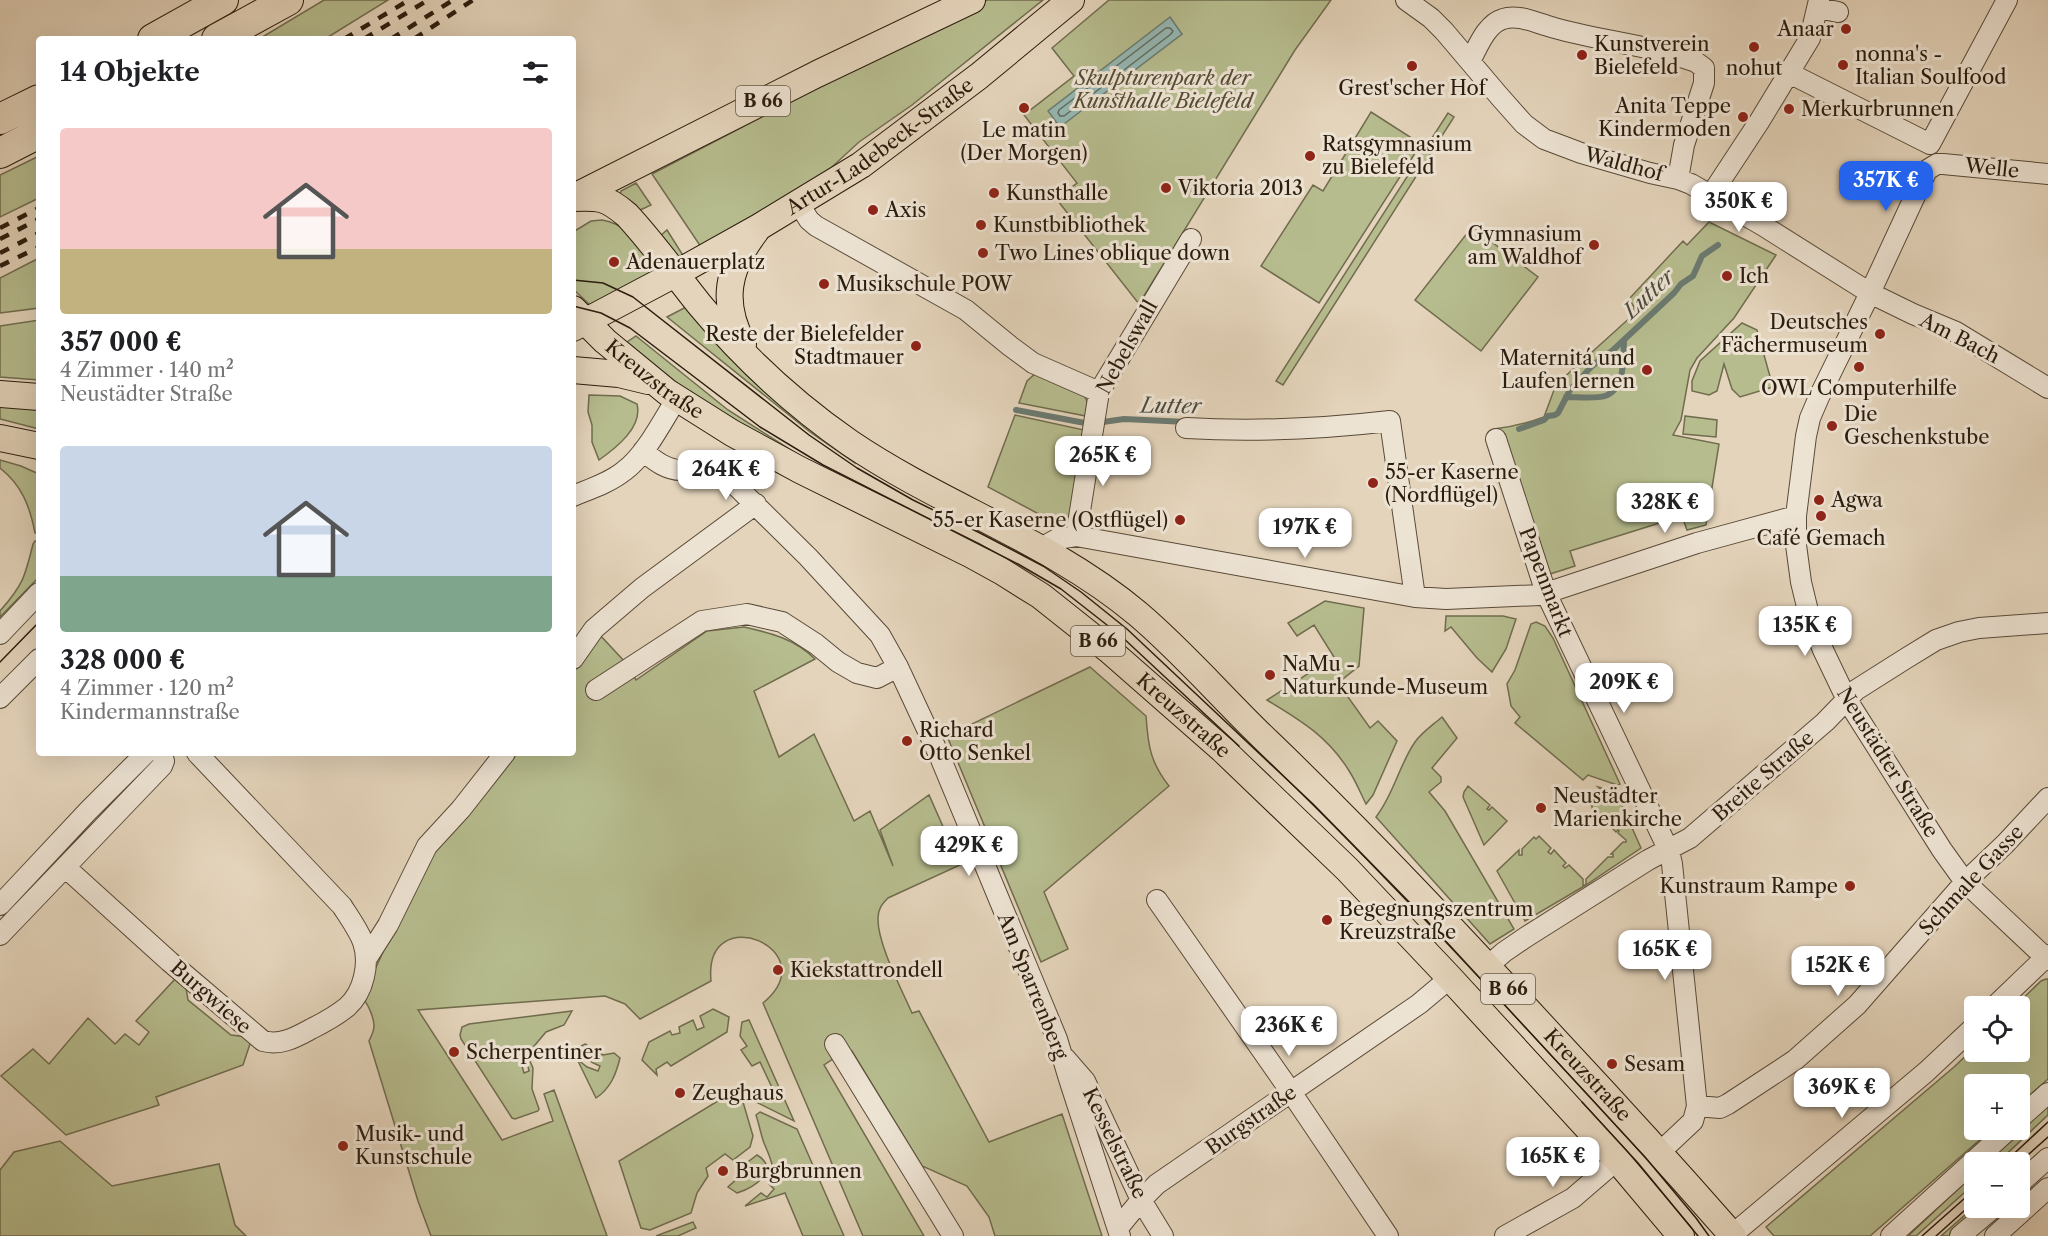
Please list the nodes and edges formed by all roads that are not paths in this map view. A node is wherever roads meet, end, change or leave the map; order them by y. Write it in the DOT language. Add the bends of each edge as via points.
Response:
graph roads {
  1 [pos="223,0"];
  2 [pos="288,0"];
  3 [pos="972,0"];
  4 [pos="1071,0"];
  5 [pos="1406,0"];
  6 [pos="2000,2"];
  7 [pos="1819,4"];
  8 [pos="1838,12"];
  9 [pos="158,36"];
  10 [pos="222,36"];
  11 [pos="1470,61"];
  12 [pos="1789,73"];
  13 [pos="36,101"];
  14 [pos="0,119"];
  15 [pos="36,135"];
  16 [pos="1930,144"];
  17 [pos="0,153"];
  18 [pos="1936,164"];
  19 [pos="2048,174"];
  20 [pos="1678,179"];
  21 [pos="1711,195"];
  22 [pos="576,196"];
  23 [pos="576,198"];
  24 [pos="799,204"];
  25 [pos="759,227"];
  26 [pos="1191,238"];
  27 [pos="675,274"];
  28 [pos="1870,293"];
  29 [pos="577,320"];
  30 [pos="754,362"];
  31 [pos="576,370"];
  32 [pos="2048,388"];
  33 [pos="667,391"];
  34 [pos="1099,392"];
  35 [pos="0,394"];
  36 [pos="36,397"];
  37 [pos="1186,429"];
  38 [pos="1496,439"];
  39 [pos="18,442"];
  40 [pos="36,451"];
  41 [pos="642,451"];
  42 [pos="576,495"];
  43 [pos="756,504"];
  44 [pos="1796,516"];
  45 [pos="1076,536"];
  46 [pos="1041,548"];
  47 [pos="1546,593"];
  48 [pos="36,596"];
  49 [pos="1415,597"];
  50 [pos="2048,623"];
  51 [pos="0,634"];
  52 [pos="576,654"];
  53 [pos="36,662"];
  54 [pos="898,667"];
  55 [pos="596,690"];
  56 [pos="0,698"];
  57 [pos="1847,700"];
  58 [pos="138,756"];
  59 [pos="162,756"];
  60 [pos="200,756"];
  61 [pos="503,756"];
  62 [pos="2048,798"];
  63 [pos="1669,851"];
  64 [pos="65,867"];
  65 [pos="1965,882"];
  66 [pos="1157,900"];
  67 [pos="0,905"];
  68 [pos="0,935"];
  69 [pos="367,958"];
  70 [pos="2047,958"];
  71 [pos="1488,966"];
  72 [pos="1450,978"];
  73 [pos="2006,996"];
  74 [pos="1964,1036"];
  75 [pos="835,1044"];
  76 [pos="1062,1054"];
  77 [pos="1291,1092"];
  78 [pos="2048,1092"];
  79 [pos="1696,1106"];
  80 [pos="2030,1109"];
  81 [pos="1997,1140"];
  82 [pos="1659,1152"];
  83 [pos="1617,1160"];
  84 [pos="2046,1164"];
  85 [pos="2030,1176"];
  86 [pos="2048,1188"];
  87 [pos="1141,1200"];
  88 [pos="1981,1218"];
  89 [pos="1119,1232"];
  90 [pos="953,1236"];
  91 [pos="1163,1236"];
  92 [pos="1388,1236"];
  93 [pos="1504,1236"];
  94 [pos="1681,1236"];
  95 [pos="1733,1236"];
  96 [pos="1891,1236"];
  97 [pos="1960,1236"];
  98 [pos="1995,1236"];
  1 -- 9 [label="highway"];
  2 -- 10 [label="highway"];
  3 -- 22 [label="main road, B 66"];
  4 -- 24 [label="main road, Artur-Ladebeck-Straße / B 66" via="905,134"];
  5 -- 11 [label="street, Waldhof" via="1431,18"];
  6 -- 16 [label="street"];
  7 -- 8 [label="street"];
  7 -- 12 [label="street" via="1810,38"];
  11 -- 20 [label="street, Waldhof" via="1524,124 1544,139"];
  11 -- 20 [label="street" via="1495,22 1506,17 1696,62 1704,68 1704,83 1684,145"];
  12 -- 16 [label="street" via="1890,112"];
  12 -- 21 [label="street"];
  13 -- 14 [label="highway"];
  15 -- 17 [label="highway"];
  16 -- 18 [label="street"];
  18 -- 19 [label="street, Welle"];
  18 -- 28 [label="street, Neustädter Straße" via="1924,174"];
  20 -- 21 [label="street, Waldhof"];
  21 -- 28 [label="street, Waldhof"];
  23 -- 27 [label="main road" via="598,197 616,206 639,227"];
  24 -- 25 [label="main road, Artur-Ladebeck-Straße / B 66"];
  24 -- 34 [label="street" via="812,223 966,310 1027,360"];
  25 -- 27 [label="main road, Artur-Ladebeck-Straße / B 66"];
  25 -- 30 [label="main road, B 66" via="732,274 729,300 735,330"];
  26 -- 34 [label="street, Nebelswall"];
  27 -- 29 [label="main road"];
  27 -- 30 [label="main road, Kreuzstraße / B 66"];
  28 -- 32 [label="street, Am Bach" via="1956,332"];
  28 -- 44 [label="street, Neustädter Straße" via="1810,418"];
  29 -- 33 [label="main road, Kreuzstraße / B 66"];
  30 -- 46 [label="main road, Kreuzstraße / B 66" via="799,404 853,445"];
  31 -- 33 [label="main road, B 66" via="633,376"];
  33 -- 41 [label="street"];
  33 -- 72 [label="main road, Kreuzstraße / B 66" via="800,471 972,555 1041,596 1223,750 1347,869"];
  34 -- 45 [label="street, Nebelswall"];
  35 -- 36 [label="main road"];
  37 -- 49 [label="street" via="1258,431 1390,421"];
  38 -- 47 [label="street, Papenmarkt"];
  39 -- 40 [label="street"];
  41 -- 42 [label="street" via="627,470"];
  41 -- 43 [label="street, Am Sparrenberg" via="668,467 711,467 722,472"];
  43 -- 52 [label="street" via="642,588 594,629"];
  43 -- 54 [label="street, Am Sparrenberg" via="880,635"];
  44 -- 47 [label="street" via="1697,543"];
  44 -- 57 [label="street, Neustädter Straße" via="1796,545 1808,611"];
  45 -- 46 [label="street" via="1057,539"];
  45 -- 49 [label="street"];
  46 -- 71 [label="main road, Kreuzstraße / B 66" via="1094,580 1156,630 1355,827"];
  47 -- 49 [label="street"];
  47 -- 63 [label="street, Papenmarkt"];
  48 -- 51 [label="street"];
  50 -- 57 [label="street, Breite Straße" via="1978,628 1936,640 1864,684"];
  53 -- 56 [label="street"];
  54 -- 55 [label="street" via="877,678 857,673 782,622 747,614 702,621"];
  54 -- 76 [label="street, Am Sparrenberg" via="951,781"];
  57 -- 63 [label="street, Breite Straße" via="1690,838"];
  57 -- 65 [label="street, Neustädter Straße"];
  58 -- 67 [label="street"];
  59 -- 64 [label="street" via="162,765"];
  60 -- 69 [label="street" via="342,906"];
  61 -- 69 [label="street, Burgwiese" via="428,846"];
  62 -- 65 [label="street, Schmale Gasse"];
  63 -- 71 [label="street, Breite Straße" via="1648,860 1536,931"];
  63 -- 79 [label="street, Papenmarkt"];
  64 -- 68 [label="street"];
  64 -- 69 [label="street, Burgwiese" via="263,1041 281,1042 349,1005 359,990"];
  65 -- 70 [label="street, Neustädter Straße"];
  65 -- 79 [label="street, Schmale Gasse" via="1857,1005 1804,1052 1728,1104 1720,1108"];
  66 -- 77 [label="street"];
  70 -- 73 [label="street"];
  71 -- 82 [label="main road, Kreuzstraße / B 66"];
  72 -- 77 [label="street, Burgstraße" via="1419,1004"];
  72 -- 83 [label="main road, Kreuzstraße / B 66"];
  74 -- 95 [label="street"];
  75 -- 90 [label="street"];
  76 -- 87 [label="street, Kesselstraße" via="1085,1081"];
  76 -- 89 [label="street, Am Sparrenberg"];
  77 -- 87 [label="street, Burgstraße" via="1157,1184"];
  77 -- 92 [label="street"];
  78 -- 80 [label="street"];
  79 -- 82 [label="street" via="1693,1121"];
  81 -- 96 [label="street"];
  82 -- 95 [label="main road, Kreuzstraße / B 66"];
  83 -- 93 [label="street" via="1573,1198"];
  83 -- 94 [label="main road, Kreuzstraße / B 66"];
  84 -- 85 [label="street"];
  86 -- 98 [label="street"];
  87 -- 89 [label="street, Burgstraße"];
  87 -- 91 [label="street, Kesselstraße"];
  88 -- 97 [label="street"];
}
